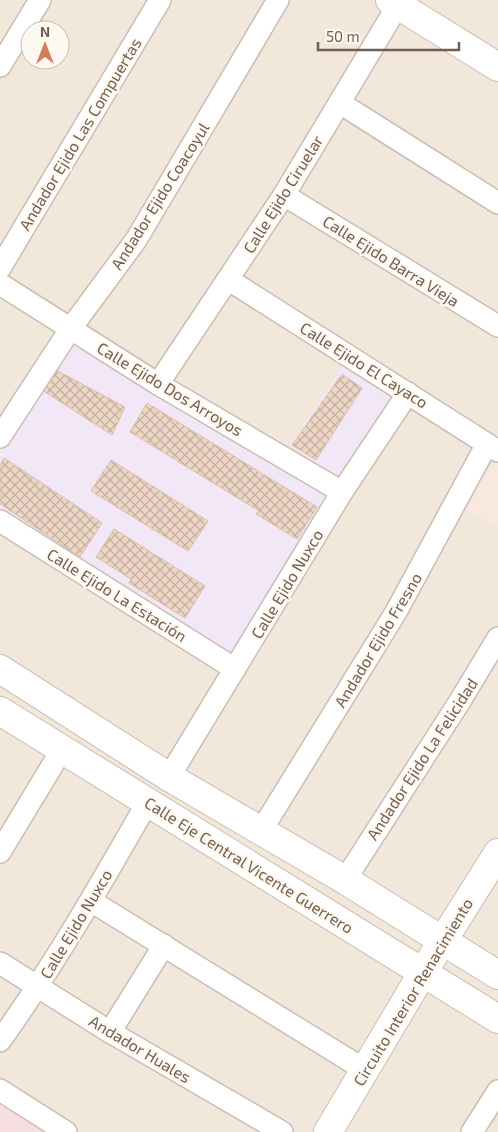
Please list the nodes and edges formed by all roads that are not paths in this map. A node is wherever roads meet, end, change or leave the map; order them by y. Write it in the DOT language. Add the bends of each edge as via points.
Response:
graph roads {
  1 [pos="40,0"];
  2 [pos="160,0"];
  3 [pos="278,0"];
  4 [pos="396,2"];
  5 [pos="0,66"];
  6 [pos="498,67"];
  7 [pos="340,103"];
  8 [pos="284,195"];
  9 [pos="498,203"];
  10 [pos="0,268"];
  11 [pos="229,280"];
  12 [pos="0,284"];
  13 [pos="498,326"];
  14 [pos="71,328"];
  15 [pos="158,384"];
  16 [pos="408,393"];
  17 [pos="7,412"];
  18 [pos="0,437"];
  19 [pos="493,447"];
  20 [pos="342,492"];
  21 [pos="0,521"];
  22 [pos="498,638"];
  23 [pos="0,669"];
  24 [pos="235,669"];
  25 [pos="0,711"];
  26 [pos="61,750"];
  27 [pos="169,777"];
  28 [pos="147,803"];
  29 [pos="261,831"];
  30 [pos="0,852"];
  31 [pos="498,853"];
  32 [pos="345,880"];
  33 [pos="91,901"];
  34 [pos="442,941"];
  35 [pos="164,944"];
  36 [pos="0,963"];
  37 [pos="423,972"];
  38 [pos="498,975"];
  39 [pos="38,987"];
  40 [pos="498,1018"];
  41 [pos="110,1032"];
  42 [pos="0,1041"];
  43 [pos="365,1070"];
  44 [pos="0,1090"];
  45 [pos="498,1091"];
  46 [pos="66,1132"];
  47 [pos="282,1132"];
  48 [pos="328,1132"];
  49 [pos="472,1132"];
  1 -- 5 [label="street"];
  2 -- 10 [label="street, Andador Ejido Las Compuertas"];
  3 -- 14 [label="street, Andador Ejido Coacoyul" via="136,240"];
  4 -- 6 [label="main road"];
  4 -- 7 [label="street, Calle Ejido Ciruelar"];
  7 -- 8 [label="street, Calle Ejido Ciruelar"];
  7 -- 9 [label="street"];
  8 -- 11 [label="street, Calle Ejido Ciruelar"];
  8 -- 13 [label="street, Calle Ejido Barra Vieja"];
  11 -- 15 [label="street, Calle Ejido Ciruelar"];
  11 -- 16 [label="street, Calle Ejido El Cayaco"];
  12 -- 14 [label="street, Calle Ejido Dos Arroyos"];
  14 -- 15 [label="street, Calle Ejido Dos Arroyos"];
  14 -- 17 [label="street, Andador Ejido Coacoyul"];
  15 -- 20 [label="street, Calle Ejido Dos Arroyos"];
  16 -- 19 [label="street, Calle Ejido El Cayaco"];
  16 -- 20 [label="street, Calle Ejido Nuxco"];
  17 -- 18 [label="street, Andador Ejido Coacoyul"];
  19 -- 29 [label="street, Andador Ejido Fresno"];
  20 -- 24 [label="street, Calle Ejido Nuxco"];
  21 -- 24 [label="street, Calle Ejido La Estación"];
  22 -- 32 [label="street, Andador Ejido La Felicidad"];
  23 -- 27 [label="main road, Calle Eje Central Vicente Guerrero"];
  24 -- 27 [label="street, Calle Ejido Nuxco"];
  25 -- 26 [label="main road, Calle Eje Central Vicente Guerrero"];
  26 -- 28 [label="main road, Calle Eje Central Vicente Guerrero"];
  26 -- 30 [label="street"];
  27 -- 29 [label="main road, Calle Eje Central Vicente Guerrero"];
  28 -- 33 [label="street, Calle Ejido Nuxco"];
  28 -- 37 [label="main road, Calle Eje Central Vicente Guerrero"];
  29 -- 32 [label="main road, Calle Eje Central Vicente Guerrero"];
  31 -- 34 [label="main road, Circuito Interior Renacimiento"];
  32 -- 34 [label="main road, Calle Eje Central Vicente Guerrero"];
  33 -- 35 [label="street"];
  33 -- 39 [label="street, Calle Ejido Nuxco"];
  34 -- 37 [label="main road, Circuito Interior Renacimiento"];
  34 -- 38 [label="main road, Calle Eje Central Vicente Guerrero"];
  35 -- 41 [label="street"];
  35 -- 43 [label="street"];
  36 -- 39 [label="street, Andador Huales"];
  37 -- 40 [label="main road, Calle Eje Central Vicente Guerrero"];
  37 -- 43 [label="main road, Circuito Interior Renacimiento"];
  39 -- 41 [label="street, Andador Huales"];
  39 -- 42 [label="street, Calle Ejido Nuxco"];
  41 -- 47 [label="street, Andador Huales"];
  43 -- 48 [label="main road, Circuito Interior Renacimiento"];
  44 -- 46 [label="street"];
  45 -- 49 [label="street"];
}
